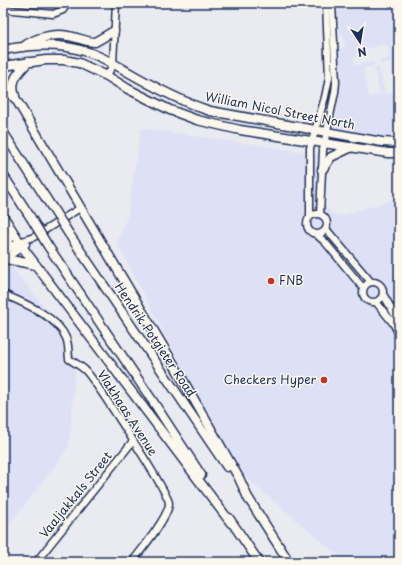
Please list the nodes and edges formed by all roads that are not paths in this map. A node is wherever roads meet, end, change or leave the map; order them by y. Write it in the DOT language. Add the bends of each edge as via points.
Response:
graph roads {
  1 [pos="68,3"];
  2 [pos="116,3"];
  3 [pos="326,3"];
  4 [pos="332,3"];
  5 [pos="3,9"];
  6 [pos="114,31"];
  7 [pos="3,46"];
  8 [pos="23,47"];
  9 [pos="12,48"];
  10 [pos="3,50"];
  11 [pos="28,62"];
  12 [pos="113,64"];
  13 [pos="3,66"];
  14 [pos="107,76"];
  15 [pos="3,84"];
  16 [pos="17,101"];
  17 [pos="315,130"];
  18 [pos="3,132"];
  19 [pos="326,132"];
  20 [pos="312,141"];
  21 [pos="324,143"];
  22 [pos="399,143"];
  23 [pos="352,147"];
  24 [pos="399,153"];
  25 [pos="322,170"];
  26 [pos="3,175"];
  27 [pos="80,208"];
  28 [pos="320,214"];
  29 [pos="3,216"];
  30 [pos="310,216"];
  31 [pos="326,229"];
  32 [pos="12,230"];
  33 [pos="317,234"];
  34 [pos="21,245"];
  35 [pos="4,256"];
  36 [pos="36,265"];
  37 [pos="372,282"];
  38 [pos="363,288"];
  39 [pos="3,294"];
  40 [pos="383,294"];
  41 [pos="376,302"];
  42 [pos="399,322"];
  43 [pos="399,334"];
  44 [pos="133,441"];
  45 [pos="250,500"];
  46 [pos="231,523"];
  47 [pos="36,562"];
  48 [pos="132,562"];
  49 [pos="259,562"];
  50 [pos="289,562"];
  1 -- 5 [label="street" via="63,10 53,14"];
  2 -- 6 [label="street"];
  3 -- 17 [label="street" via="329,78"];
  4 -- 19 [label="street" via="336,83"];
  6 -- 8 [label="main road" via="95,42 59,35 33,40"];
  6 -- 12 [label="street"];
  7 -- 9 [label="main road"];
  8 -- 9 [label="main road, William Nicol Street North"];
  8 -- 12 [label="main road, William Nicol Street North" via="64,46 86,51"];
  9 -- 10 [label="main road, William Nicol Street North"];
  11 -- 13 [label="main road, William Nicol Street North"];
  11 -- 14 [label="main road, William Nicol Street North" via="64,60"];
  11 -- 16 [label="main road" via="13,82 12,88"];
  12 -- 14 [label="street"];
  12 -- 17 [label="main road, William Nicol Street North" via="190,105"];
  14 -- 20 [label="main road, William Nicol Street North" via="170,110 197,120 240,130"];
  15 -- 16 [label="main road"];
  16 -- 27 [label="main road"];
  17 -- 19 [label="main road, William Nicol Street North"];
  17 -- 20 [label="street"];
  18 -- 45 [label="main road, Hendrik Potgieter Road, bridge" via="69,234"];
  19 -- 21 [label="street"];
  19 -- 22 [label="main road, William Nicol Street North"];
  20 -- 21 [label="main road, William Nicol Street North"];
  20 -- 30 [label="street"];
  21 -- 23 [label="main road, William Nicol Street North"];
  21 -- 25 [label="street"];
  23 -- 24 [label="main road, William Nicol Street North"];
  23 -- 25 [label="main road" via="331,157"];
  25 -- 28 [label="street"];
  26 -- 46 [label="main road, bridge"];
  27 -- 34 [label="street"];
  27 -- 45 [label="main road" via="176,368"];
  28 -- 30 [label="street"];
  28 -- 31 [label="street" via="326,218"];
  29 -- 32 [label="main road"];
  30 -- 33 [label="street" via="307,221 308,228 310,232"];
  31 -- 33 [label="street"];
  31 -- 37 [label="street"];
  32 -- 34 [label="main road"];
  32 -- 35 [label="main road"];
  33 -- 38 [label="street"];
  34 -- 35 [label="street"];
  34 -- 36 [label="main road"];
  35 -- 36 [label="main road"];
  36 -- 46 [label="main road"];
  37 -- 38 [label="street"];
  37 -- 40 [label="street" via="381,285"];
  38 -- 41 [label="street" via="365,298"];
  39 -- 44 [label="street, Vlakhaas Avenue" via="55,322 67,339 69,359 86,370"];
  40 -- 41 [label="street"];
  40 -- 42 [label="street"];
  41 -- 43 [label="street"];
  44 -- 47 [label="street, Vaaljakkals Street"];
  44 -- 48 [label="street, Vlakhaas Avenue" via="169,503 164,518"];
  45 -- 50 [label="main road, Hendrik Potgieter Road"];
  46 -- 49 [label="main road"];
}
